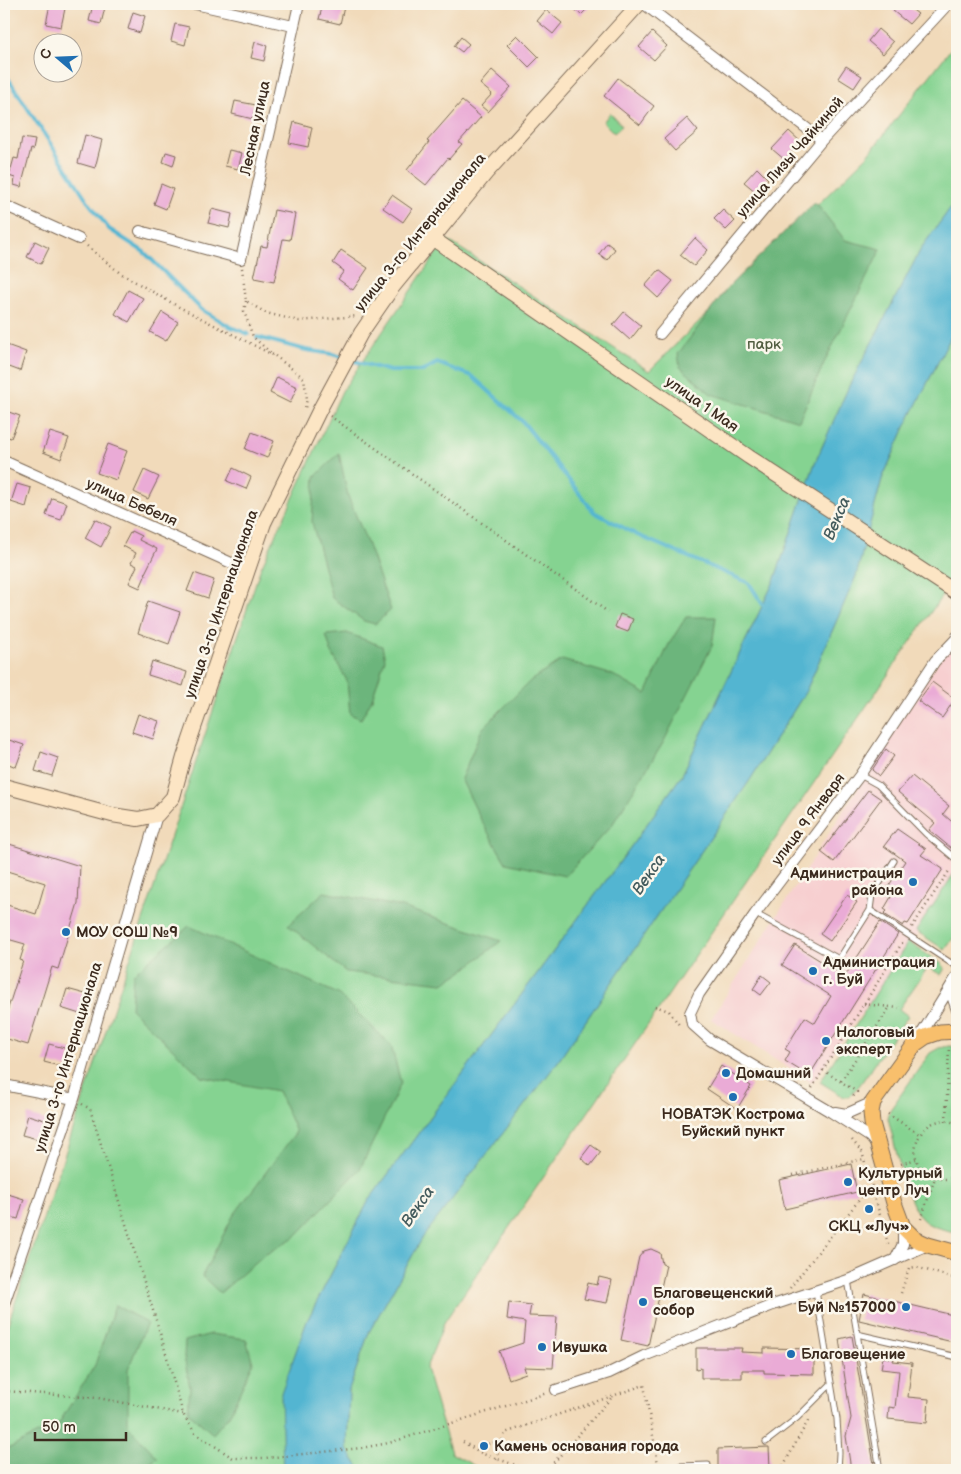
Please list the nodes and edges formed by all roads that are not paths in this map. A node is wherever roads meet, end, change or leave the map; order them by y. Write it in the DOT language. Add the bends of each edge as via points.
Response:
graph roads {
  1 [pos="195,4"];
  2 [pos="299,4"];
  3 [pos="639,4"];
  4 [pos="644,4"];
  5 [pos="948,4"];
  6 [pos="293,26"];
  7 [pos="822,140"];
  8 [pos="4,205"];
  9 [pos="140,231"];
  10 [pos="432,238"];
  11 [pos="79,239"];
  12 [pos="660,334"];
  13 [pos="4,461"];
  14 [pos="247,570"];
  15 [pos="957,593"];
  16 [pos="957,636"];
  17 [pos="860,774"];
  18 [pos="4,786"];
  19 [pos="157,814"];
  20 [pos="957,860"];
  21 [pos="894,861"];
  22 [pos="870,910"];
  23 [pos="755,914"];
  24 [pos="957,967"];
  25 [pos="955,979"];
  26 [pos="957,1010"];
  27 [pos="957,1031"];
  28 [pos="915,1044"];
  29 [pos="4,1085"];
  30 [pos="74,1099"];
  31 [pos="873,1102"];
  32 [pos="831,1112"];
  33 [pos="878,1146"];
  34 [pos="903,1227"];
  35 [pos="928,1245"];
  36 [pos="957,1253"];
  37 [pos="892,1256"];
  38 [pos="848,1280"];
  39 [pos="816,1291"];
  40 [pos="4,1304"];
  41 [pos="857,1334"];
  42 [pos="957,1357"];
  43 [pos="830,1385"];
  44 [pos="556,1390"];
  45 [pos="766,1442"];
  46 [pos="680,1466"];
  47 [pos="708,1470"];
  48 [pos="838,1470"];
  49 [pos="880,1470"];
  1 -- 6 [label="street"];
  2 -- 6 [label="street, Лесная улица"];
  3 -- 10 [label="main road, улица 3-го Интернационала" via="486,173"];
  4 -- 7 [label="street"];
  5 -- 7 [label="street, улица Лизы Чайкиной"];
  6 -- 9 [label="street, Лесная улица" via="241,260"];
  7 -- 12 [label="street, улица Лизы Чайкиной"];
  8 -- 11 [label="street"];
  10 -- 14 [label="main road, улица 3-го Интернационала" via="361,332 264,523"];
  10 -- 15 [label="main road, улица 1 Мая" via="750,457"];
  13 -- 14 [label="street, улица Бебеля"];
  14 -- 19 [label="main road, улица 3-го Интернационала" via="173,797"];
  16 -- 17 [label="street, улица 9 Января" via="935,661"];
  17 -- 20 [label="lane" via="878,785 915,824"];
  17 -- 23 [label="street, улица 9 Января"];
  18 -- 19 [label="main road" via="112,815 138,819"];
  19 -- 30 [label="street, улица 3-го Интернационала"];
  21 -- 22 [label="lane" via="872,895"];
  22 -- 23 [label="lane" via="839,958"];
  22 -- 24 [label="lane"];
  23 -- 32 [label="street, улица 9 Января" via="699,994 687,1026"];
  25 -- 26 [label="street" via="952,996"];
  25 -- 28 [label="street"];
  27 -- 28 [label="main road" via="940,1032"];
  28 -- 31 [label="main road"];
  29 -- 30 [label="street"];
  30 -- 40 [label="street, улица 3-го Интернационала"];
  31 -- 32 [label="street" via="846,1114"];
  31 -- 33 [label="main road" via="872,1124"];
  32 -- 33 [label="street" via="870,1137"];
  33 -- 34 [label="main road"];
  34 -- 35 [label="main road" via="915,1239"];
  34 -- 37 [label="street" via="903,1244"];
  35 -- 36 [label="main road"];
  35 -- 37 [label="street"];
  37 -- 38 [label="street"];
  38 -- 39 [label="street"];
  38 -- 41 [label="lane"];
  39 -- 43 [label="lane"];
  39 -- 44 [label="street" via="644,1356 609,1373"];
  41 -- 42 [label="lane"];
  41 -- 49 [label="lane"];
  43 -- 45 [label="lane" via="798,1418"];
  43 -- 48 [label="lane" via="837,1419"];
  46 -- 47 [label="lane" via="708,1465"];
}
